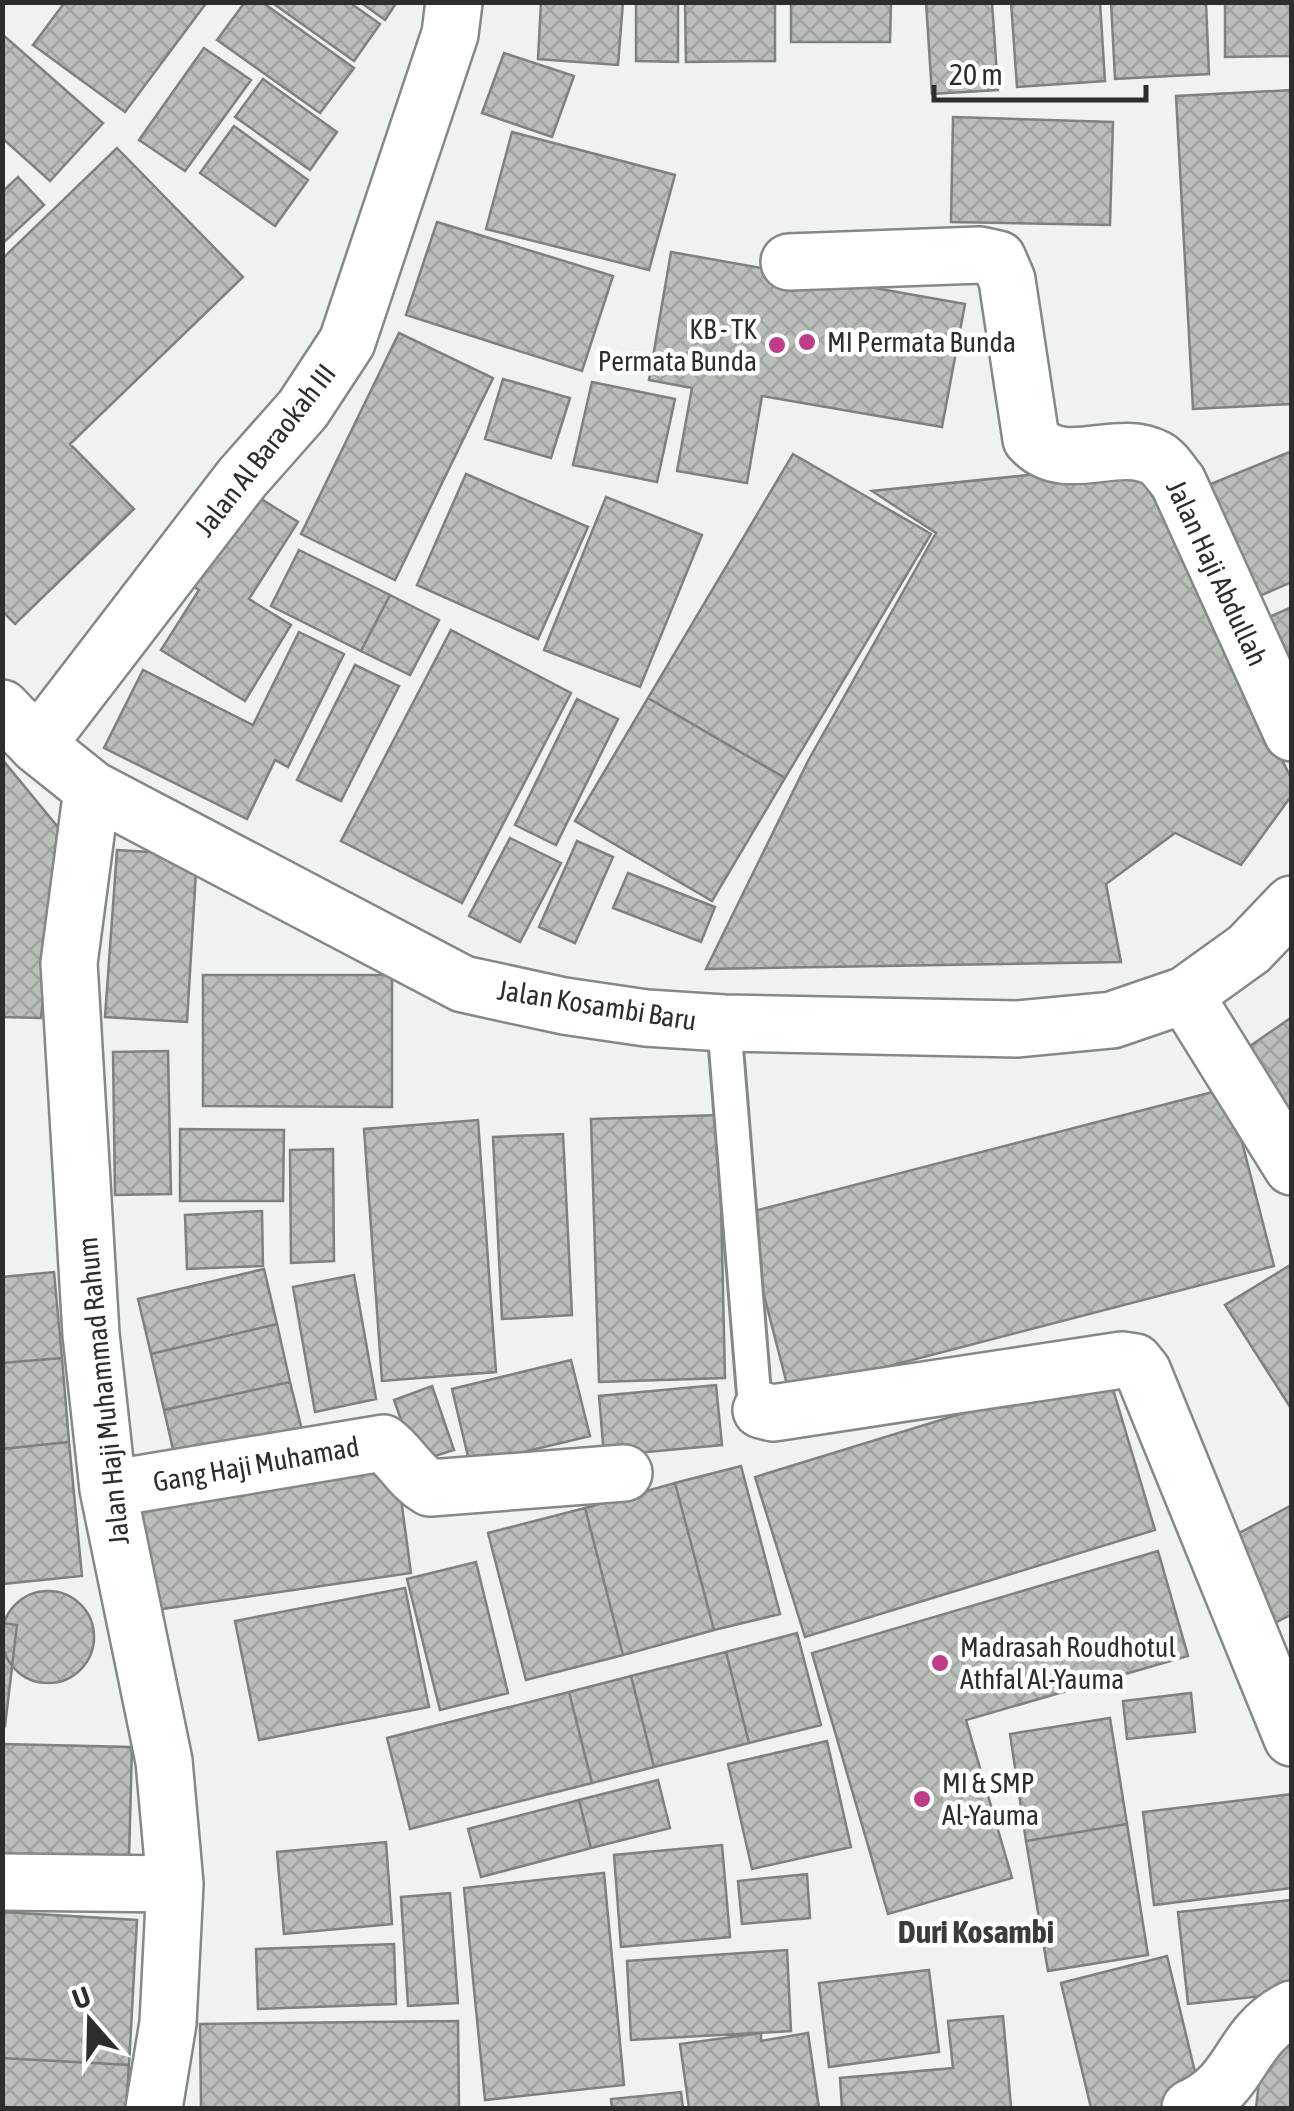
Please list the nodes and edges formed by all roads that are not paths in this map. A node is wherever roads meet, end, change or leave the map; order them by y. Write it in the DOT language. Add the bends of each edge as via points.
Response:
graph roads {
  1 [pos="454,2"];
  2 [pos="788,262"];
  3 [pos="20,726"];
  4 [pos="1292,733"];
  5 [pos="92,788"];
  6 [pos="1292,904"];
  7 [pos="1185,995"];
  8 [pos="724,1024"];
  9 [pos="1292,1167"];
  10 [pos="761,1410"];
  11 [pos="624,1473"];
  12 [pos="108,1490"];
  13 [pos="1274,1646"];
  14 [pos="1292,1738"];
  15 [pos="2,1882"];
  16 [pos="175,1884"];
  17 [pos="1292,2009"];
  18 [pos="154,2108"];
  19 [pos="1190,2108"];
  1 -- 3 [label="street, Jalan Al Baraokah III" via="450,34 347,342 303,409"];
  2 -- 4 [label="street, Jalan Haji Abdullah" via="980,254 998,259 1007,280 1031,439 1059,456 1158,458 1178,482"];
  3 -- 5 [label="street, Jalan Kosambi Baru"];
  5 -- 8 [label="street, Jalan Kosambi Baru" via="462,984 646,1018"];
  5 -- 12 [label="street, Jalan Haji Muhammad Rahum" via="69,962 91,1334"];
  6 -- 7 [label="street, Jalan Kosambi Baru" via="1250,949"];
  7 -- 8 [label="street, Jalan Kosambi Baru" via="1112,1020 1018,1029"];
  7 -- 9 [label="street"];
  8 -- 10 [label="lane" via="754,1394"];
  10 -- 13 [label="street" via="1135,1362"];
  11 -- 12 [label="street, Gang Haji Muhamad" via="430,1488 382,1443"];
  12 -- 16 [label="street, Jalan Haji Muhammad Rahum" via="164,1760"];
  13 -- 14 [label="street"];
  15 -- 16 [label="street"];
  16 -- 18 [label="street, Jalan Haji Muhammad Rahum" via="168,2023"];
  17 -- 19 [label="street" via="1262,2028 1227,2084"];
}
